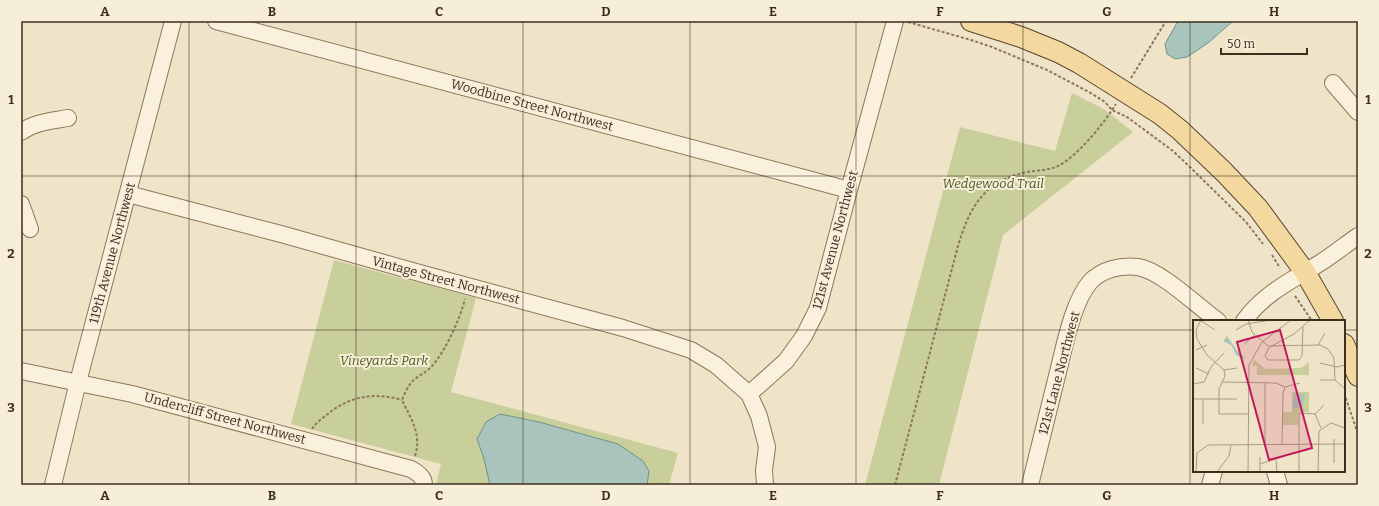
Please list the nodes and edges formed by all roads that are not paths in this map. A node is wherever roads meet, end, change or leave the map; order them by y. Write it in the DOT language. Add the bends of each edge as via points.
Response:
graph roads {
  1 [pos="173,21"];
  2 [pos="216,21"];
  3 [pos="895,21"];
  4 [pos="971,21"];
  5 [pos="1333,83"];
  6 [pos="1358,112"];
  7 [pos="68,118"];
  8 [pos="21,132"];
  9 [pos="848,190"];
  10 [pos="128,194"];
  11 [pos="21,204"];
  12 [pos="30,229"];
  13 [pos="1358,236"];
  14 [pos="1305,272"];
  15 [pos="1217,320"];
  16 [pos="1245,320"];
  17 [pos="1332,320"];
  18 [pos="1345,346"];
  19 [pos="21,371"];
  20 [pos="1358,376"];
  21 [pos="78,382"];
  22 [pos="749,394"];
  23 [pos="1214,472"];
  24 [pos="1276,472"];
  25 [pos="424,483"];
  26 [pos="53,485"];
  27 [pos="765,485"];
  28 [pos="1030,485"];
  29 [pos="1210,485"];
  30 [pos="1279,485"];
  1 -- 10 [label="street, 119th Avenue Northwest"];
  2 -- 9 [label="street, Woodbine Street Northwest"];
  3 -- 9 [label="street, 121st Avenue Northwest"];
  4 -- 14 [label="main road" via="1058,52 1092,70 1160,114 1202,150 1258,208"];
  5 -- 6 [label="street"];
  7 -- 8 [label="street" via="45,121"];
  9 -- 22 [label="street, 121st Avenue Northwest" via="818,308 804,336 786,361"];
  10 -- 21 [label="street, 119th Avenue Northwest"];
  10 -- 22 [label="street, Vintage Street Northwest" via="623,328 691,350 716,364"];
  11 -- 12 [label="street"];
  13 -- 14 [label="street"];
  14 -- 16 [label="street" via="1268,296"];
  14 -- 17 [label="main road"];
  15 -- 28 [label="street, 121st Lane Northwest" via="1160,276 1139,267 1121,266 1106,271 1091,281 1079,298 1068,334"];
  18 -- 20 [label="main road"];
  19 -- 21 [label="street, Undercliff Street Northwest"];
  21 -- 25 [label="street, Undercliff Street Northwest" via="412,469"];
  21 -- 26 [label="street, 119th Avenue Northwest"];
  22 -- 27 [label="street" via="759,416 767,447"];
  23 -- 29 [label="street"];
  24 -- 30 [label="street"];
}
